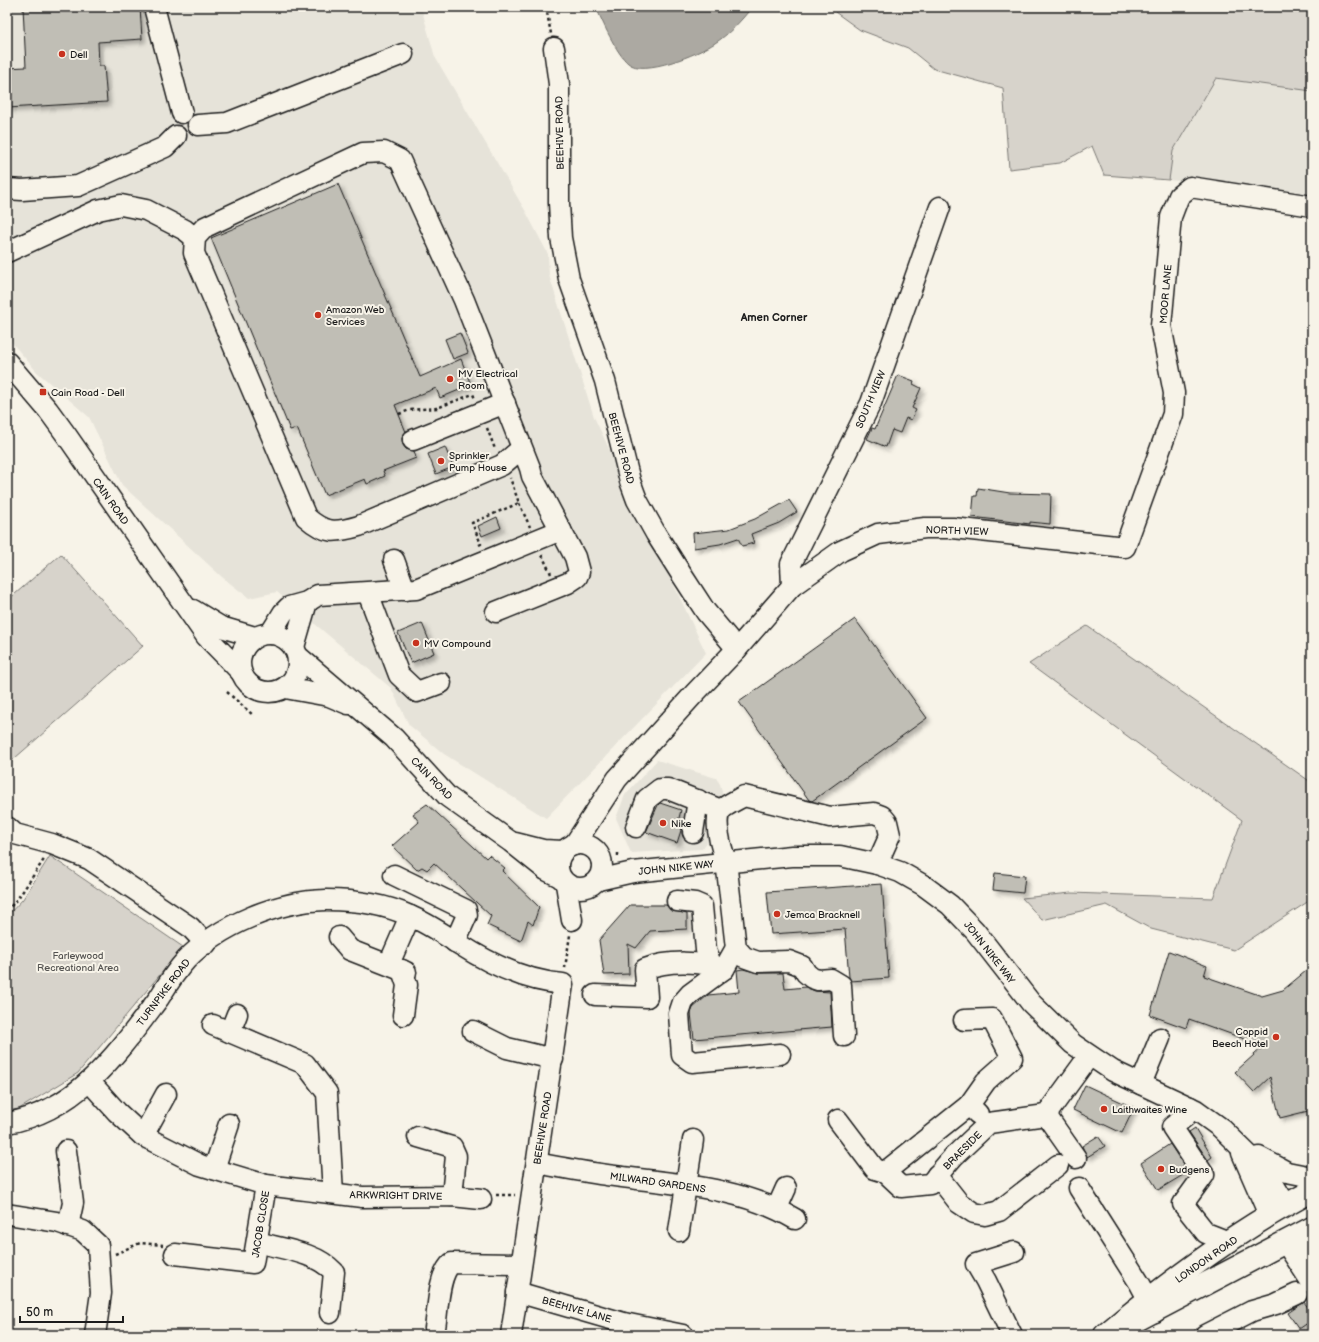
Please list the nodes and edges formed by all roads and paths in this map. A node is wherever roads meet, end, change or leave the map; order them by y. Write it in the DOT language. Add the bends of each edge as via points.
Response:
graph roads {
  1 [pos="154,7"];
  2 [pos="546,7"];
  3 [pos="554,48"];
  4 [pos="402,54"];
  5 [pos="182,113"];
  6 [pos="198,125"];
  7 [pos="176,136"];
  8 [pos="7,189"];
  9 [pos="1312,206"];
  10 [pos="940,207"];
  11 [pos="195,238"];
  12 [pos="7,252"];
  13 [pos="7,362"];
  14 [pos="7,381"];
  15 [pos="36,397"];
  16 [pos="505,403"];
  17 [pos="412,440"];
  18 [pos="522,448"];
  19 [pos="509,476"];
  20 [pos="561,530"];
  21 [pos="475,546"];
  22 [pos="1125,547"];
  23 [pos="394,560"];
  24 [pos="792,586"];
  25 [pos="411,590"];
  26 [pos="368,594"];
  27 [pos="307,602"];
  28 [pos="185,604"];
  29 [pos="496,612"];
  30 [pos="262,635"];
  31 [pos="737,649"];
  32 [pos="296,652"];
  33 [pos="241,672"];
  34 [pos="441,683"];
  35 [pos="285,688"];
  36 [pos="227,692"];
  37 [pos="358,708"];
  38 [pos="254,716"];
  39 [pos="698,800"];
  40 [pos="722,810"];
  41 [pos="7,827"];
  42 [pos="636,827"];
  43 [pos="693,832"];
  44 [pos="511,842"];
  45 [pos="52,844"];
  46 [pos="594,852"];
  47 [pos="726,861"];
  48 [pos="877,864"];
  49 [pos="634,872"];
  50 [pos="394,875"];
  51 [pos="577,882"];
  52 [pos="677,901"];
  53 [pos="7,911"];
  54 [pos="410,916"];
  55 [pos="572,920"];
  56 [pos="339,937"];
  57 [pos="455,942"];
  58 [pos="206,944"];
  59 [pos="736,948"];
  60 [pos="393,966"];
  61 [pos="718,967"];
  62 [pos="563,984"];
  63 [pos="595,995"];
  64 [pos="237,1014"];
  65 [pos="404,1016"];
  66 [pos="964,1020"];
  67 [pos="473,1031"];
  68 [pos="844,1036"];
  69 [pos="1160,1038"];
  70 [pos="780,1054"];
  71 [pos="1088,1056"];
  72 [pos="553,1059"];
  73 [pos="89,1081"];
  74 [pos="1141,1084"];
  75 [pos="166,1094"];
  76 [pos="969,1105"];
  77 [pos="1190,1107"];
  78 [pos="1046,1115"];
  79 [pos="838,1120"];
  80 [pos="7,1123"];
  81 [pos="989,1123"];
  82 [pos="229,1124"];
  83 [pos="142,1136"];
  84 [pos="418,1137"];
  85 [pos="693,1140"];
  86 [pos="1238,1144"];
  87 [pos="66,1151"];
  88 [pos="537,1163"];
  89 [pos="214,1169"];
  90 [pos="885,1172"];
  91 [pos="937,1175"];
  92 [pos="1312,1177"];
  93 [pos="266,1185"];
  94 [pos="686,1185"];
  95 [pos="786,1188"];
  96 [pos="1079,1188"];
  97 [pos="1312,1191"];
  98 [pos="333,1193"];
  99 [pos="452,1196"];
  100 [pos="531,1196"];
  101 [pos="481,1199"];
  102 [pos="1312,1206"];
  103 [pos="777,1208"];
  104 [pos="7,1214"];
  105 [pos="795,1219"];
  106 [pos="68,1226"];
  107 [pos="1292,1227"];
  108 [pos="679,1231"];
  109 [pos="257,1242"];
  110 [pos="1229,1242"];
  111 [pos="1014,1252"];
  112 [pos="175,1254"];
  113 [pos="521,1264"];
  114 [pos="1304,1289"];
  115 [pos="517,1292"];
  116 [pos="1151,1305"];
  117 [pos="330,1313"];
  118 [pos="435,1328"];
  119 [pos="95,1335"];
  120 [pos="511,1335"];
  121 [pos="683,1335"];
  122 [pos="1012,1335"];
  123 [pos="1105,1335"];
  124 [pos="1205,1335"];
  1 -- 5 [label="street"];
  2 -- 3 [label="path"];
  3 -- 31 [label="street, BEEHIVE ROAD" via="559,84 561,238 569,279 605,381 630,481 637,500 656,534 689,586 706,612"];
  4 -- 6 [label="street" via="227,123"];
  5 -- 6 [label="street" via="191,114"];
  5 -- 7 [label="street" via="172,122 172,131"];
  6 -- 7 [label="street" via="192,137 183,139"];
  7 -- 8 [label="street" via="165,147 78,186"];
  9 -- 22 [label="street, MOOR LANE" via="1190,187 1179,196 1172,217 1161,326 1174,393 1173,414"];
  10 -- 24 [label="street, SOUTH VIEW" via="871,403 791,564"];
  11 -- 12 [label="street" via="146,210 121,204 98,210"];
  11 -- 16 [label="street" via="205,227 363,153 384,152 400,160 464,300"];
  11 -- 18 [label="street" via="194,253 306,517 319,529 340,532 359,526 502,465"];
  13 -- 15 [label="street, CAIN ROAD"];
  14 -- 15 [label="street, CAIN ROAD"];
  15 -- 28 [label="street, CAIN ROAD" via="67,436"];
  16 -- 17 [label="street"];
  16 -- 18 [label="street"];
  18 -- 20 [label="street" via="532,476"];
  19 -- 21 [label="path" via="519,503 472,523 481,544"];
  20 -- 25 [label="street" via="524,546 516,559 468,579 427,593"];
  20 -- 29 [label="street" via="575,557 579,572 577,577"];
  22 -- 24 [label="street, NORTH VIEW" via="952,528 898,531 878,534 854,544"];
  23 -- 25 [label="street"];
  24 -- 31 [label="street, NORTH VIEW"];
  25 -- 26 [label="street"];
  26 -- 27 [label="street" via="318,595"];
  26 -- 34 [label="street" via="400,675 417,692"];
  27 -- 30 [label="street" via="289,607"];
  27 -- 32 [label="street"];
  28 -- 30 [label="street, CAIN ROAD" via="212,623"];
  28 -- 33 [label="street, CAIN ROAD" via="206,636"];
  30 -- 32 [label="street" via="279,635 288,640"];
  30 -- 33 [label="street" via="244,648"];
  31 -- 46 [label="street" via="618,779 596,813"];
  32 -- 35 [label="street" via="296,676"];
  32 -- 37 [label="street, CAIN ROAD"];
  33 -- 35 [label="street" via="249,685 256,689 270,692"];
  35 -- 37 [label="street, CAIN ROAD" via="329,696"];
  36 -- 38 [label="path"];
  37 -- 44 [label="street, CAIN ROAD" via="394,738 448,797"];
  39 -- 40 [label="street"];
  39 -- 42 [label="street" via="668,789 660,789 647,799"];
  39 -- 43 [label="street"];
  40 -- 47 [label="street" via="718,816 718,826 721,849"];
  40 -- 48 [label="street" via="744,796 830,818 874,813 882,816 887,822 890,835"];
  41 -- 45 [label="street" via="15,834"];
  44 -- 46 [label="street, CAIN ROAD" via="543,850"];
  44 -- 51 [label="street, CAIN ROAD" via="546,870"];
  45 -- 53 [label="path" via="21,894"];
  45 -- 58 [label="street" via="90,859 190,927"];
  46 -- 49 [label="street, JOHN NIKE WAY"];
  46 -- 51 [label="street" via="602,869"];
  46 -- 51 [label="street" via="558,864"];
  47 -- 48 [label="street, JOHN NIKE WAY" via="821,855 840,856"];
  47 -- 49 [label="street, JOHN NIKE WAY"];
  47 -- 59 [label="street"];
  48 -- 71 [label="street, JOHN NIKE WAY" via="900,872 950,904 975,931 1031,1003"];
  49 -- 51 [label="street, JOHN NIKE WAY"];
  50 -- 57 [label="street" via="466,910 467,915"];
  51 -- 55 [label="street"];
  52 -- 61 [label="street" via="702,906 706,950"];
  54 -- 57 [label="street, TURNPIKE ROAD"];
  54 -- 58 [label="street, TURNPIKE ROAD" via="378,905 351,900 291,904 254,915"];
  54 -- 60 [label="street"];
  55 -- 62 [label="path"];
  56 -- 60 [label="street" via="350,950"];
  57 -- 62 [label="street, TURNPIKE ROAD" via="491,963 511,971"];
  58 -- 73 [label="street, TURNPIKE ROAD" via="185,961 111,1061"];
  59 -- 61 [label="street"];
  59 -- 68 [label="street" via="748,960 789,961 802,966 812,978 836,981 841,985"];
  60 -- 65 [label="street" via="407,985"];
  61 -- 63 [label="street" via="659,964 645,969 647,996"];
  61 -- 70 [label="street" via="683,1002 679,1014 682,1055 692,1062"];
  62 -- 72 [label="street, BEEHIVE ROAD"];
  64 -- 98 [label="street" via="222,1029 305,1064 327,1093"];
  66 -- 76 [label="street" via="992,1019 1012,1058 986,1081"];
  67 -- 72 [label="street" via="507,1048"];
  69 -- 74 [label="street"];
  71 -- 74 [label="street, JOHN NIKE WAY"];
  71 -- 78 [label="street"];
  72 -- 88 [label="street, BEEHIVE ROAD"];
  73 -- 80 [label="street, TURNPIKE ROAD" via="59,1103"];
  73 -- 83 [label="street, ARKWRIGHT DRIVE"];
  74 -- 77 [label="street, JOHN NIKE WAY"];
  75 -- 83 [label="street"];
  76 -- 81 [label="street"];
  76 -- 90 [label="street"];
  77 -- 86 [label="street, JOHN NIKE WAY" via="1221,1128"];
  77 -- 110 [label="street" via="1185,1117 1172,1127 1204,1175 1184,1204 1206,1233"];
  78 -- 81 [label="street, BRAESIDE"];
  78 -- 91 [label="street" via="1067,1162 998,1211 985,1215 974,1213 959,1203"];
  79 -- 90 [label="street, BRAESIDE" via="875,1169"];
  81 -- 91 [label="street, BRAESIDE"];
  82 -- 89 [label="street"];
  83 -- 89 [label="street, ARKWRIGHT DRIVE" via="200,1165"];
  84 -- 99 [label="street" via="452,1146 456,1156"];
  85 -- 94 [label="street"];
  86 -- 92 [label="street, JOHN NIKE WAY" via="1276,1168"];
  86 -- 107 [label="street, JOHN NIKE WAY"];
  87 -- 106 [label="street" via="74,1203"];
  88 -- 94 [label="street, MILWARD GARDENS"];
  88 -- 100 [label="street, BEEHIVE ROAD"];
  89 -- 93 [label="street, ARKWRIGHT DRIVE"];
  90 -- 91 [label="street, BRAESIDE" via="901,1187 930,1184"];
  93 -- 98 [label="street, ARKWRIGHT DRIVE"];
  93 -- 109 [label="street, JACOB CLOSE"];
  94 -- 103 [label="street, MILWARD GARDENS" via="725,1192"];
  94 -- 108 [label="street"];
  95 -- 103 [label="street"];
  96 -- 116 [label="street"];
  97 -- 107 [label="main road, LONDON ROAD"];
  98 -- 99 [label="street, ARKWRIGHT DRIVE" via="362,1197"];
  99 -- 101 [label="street, ARKWRIGHT DRIVE"];
  100 -- 101 [label="path" via="487,1195"];
  100 -- 113 [label="street, BEEHIVE ROAD"];
  102 -- 107 [label="main road"];
  103 -- 105 [label="street, MILWARD GARDENS"];
  104 -- 106 [label="street"];
  106 -- 119 [label="street" via="83,1231 98,1245 101,1293"];
  107 -- 110 [label="main road, LONDON ROAD"];
  107 -- 114 [label="street, JOHN NIKE WAY"];
  107 -- 116 [label="main road, LONDON ROAD" via="1256,1256"];
  109 -- 112 [label="street, JACOB CLOSE" via="253,1263"];
  109 -- 117 [label="street" via="300,1253 327,1265 334,1272"];
  110 -- 116 [label="main road, LONDON ROAD"];
  111 -- 122 [label="street" via="976,1264"];
  113 -- 115 [label="street, BEEHIVE ROAD"];
  113 -- 118 [label="street" via="452,1263 442,1277"];
  114 -- 124 [label="street"];
  115 -- 120 [label="street, BEEHIVE ROAD"];
  115 -- 121 [label="street, BEEHIVE LANE" via="624,1323"];
  116 -- 123 [label="main road, LONDON ROAD"];
}
